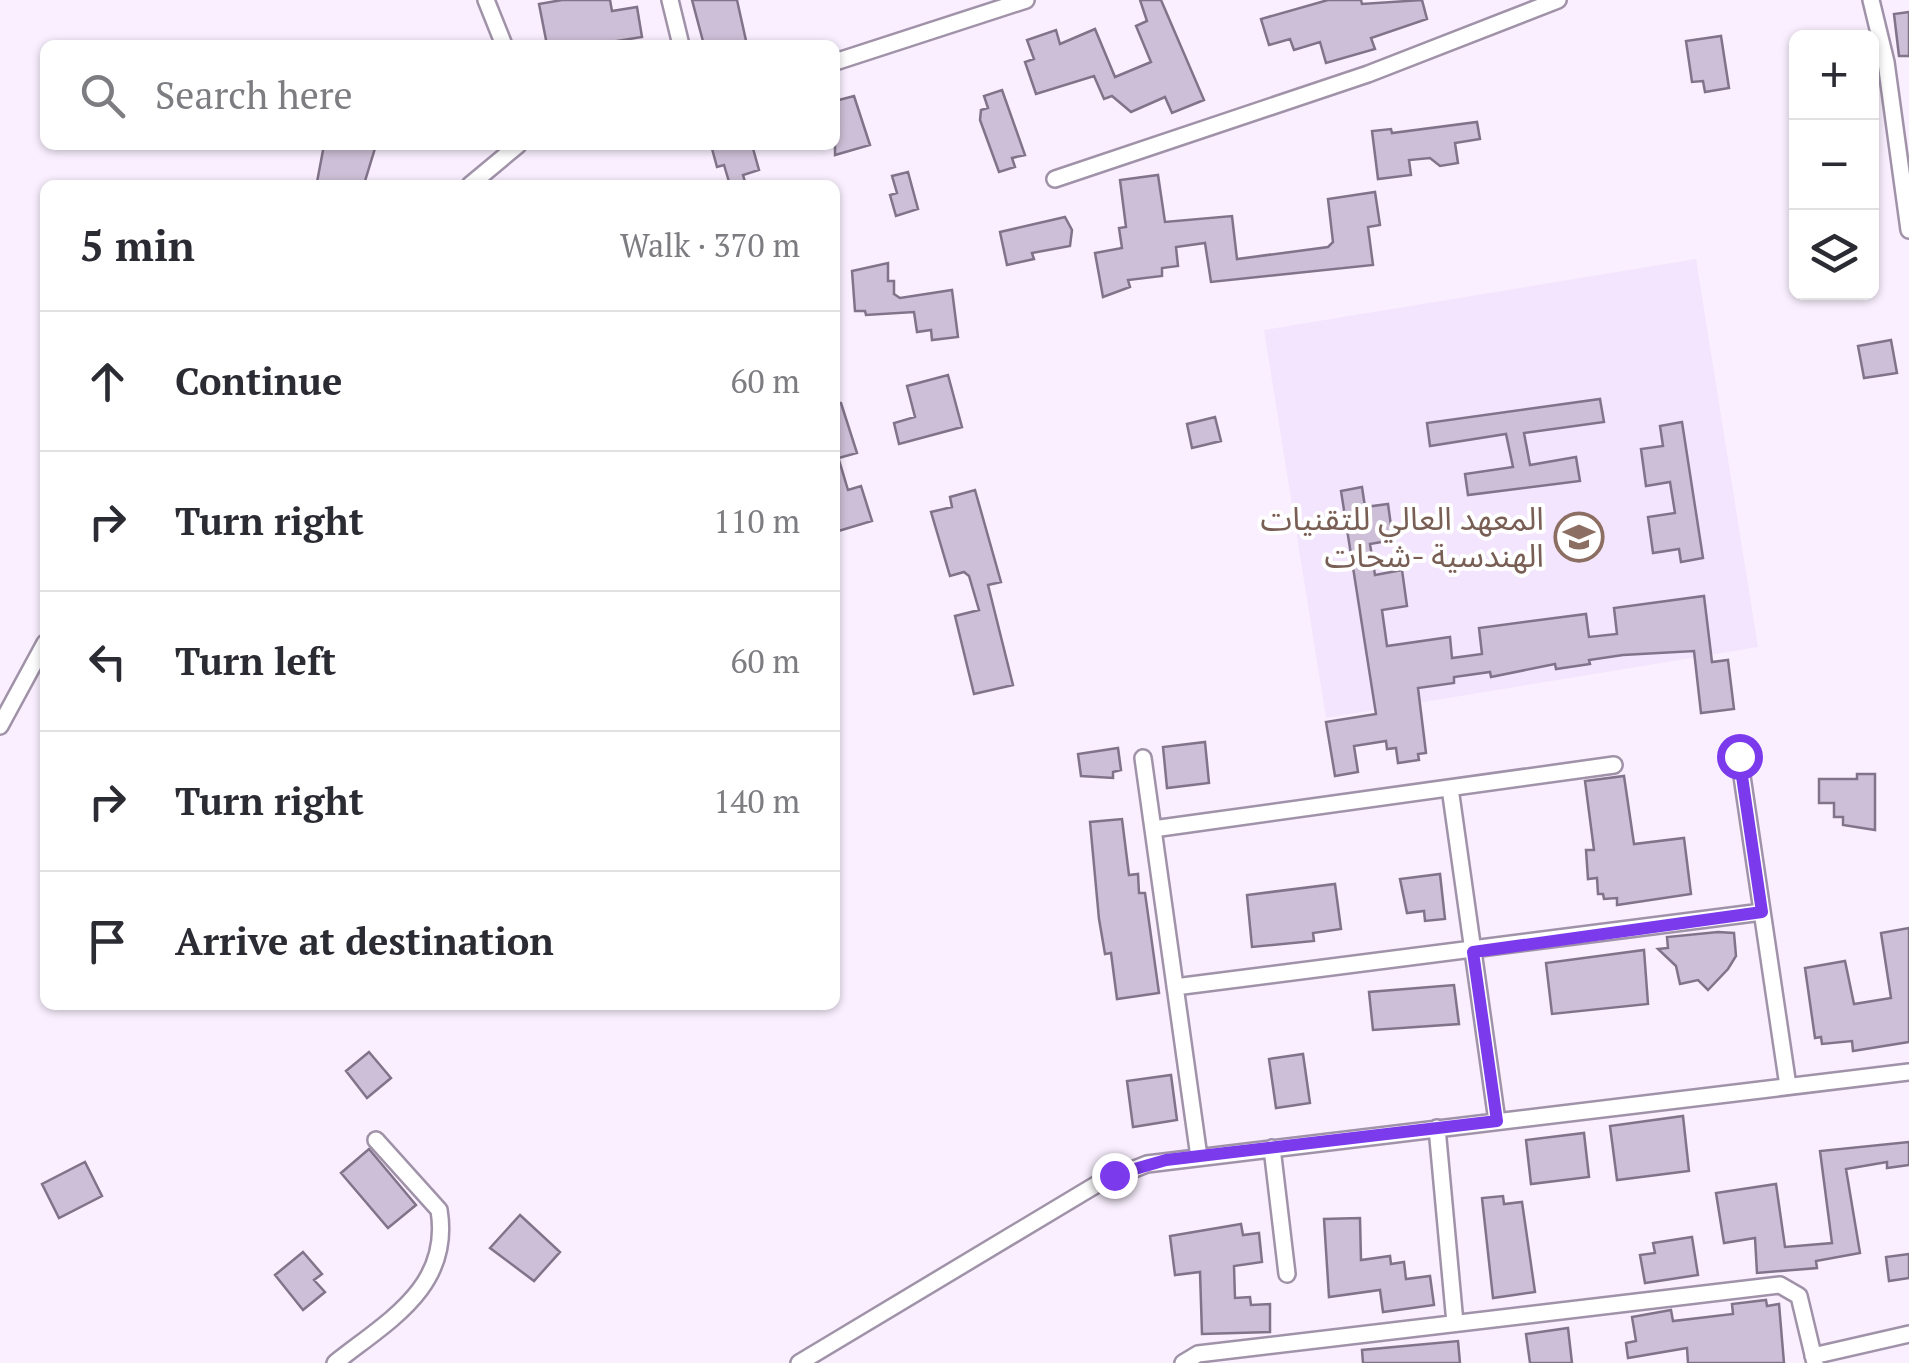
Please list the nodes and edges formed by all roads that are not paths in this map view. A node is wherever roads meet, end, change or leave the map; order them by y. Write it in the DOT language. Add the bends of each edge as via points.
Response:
graph roads {
  1 [pos="486,0"];
  2 [pos="670,0"];
  3 [pos="1026,0"];
  4 [pos="1558,0"];
  5 [pos="1871,0"];
  6 [pos="502,40"];
  7 [pos="679,40"];
  8 [pos="840,60"];
  9 [pos="512,150"];
  10 [pos="1055,179"];
  11 [pos="476,180"];
  12 [pos="1909,230"];
  13 [pos="40,652"];
  14 [pos="0,726"];
  15 [pos="1739,756"];
  16 [pos="1142,758"];
  17 [pos="1614,765"];
  18 [pos="1450,788"];
  19 [pos="1153,829"];
  20 [pos="1762,912"];
  21 [pos="1473,952"];
  22 [pos="1175,987"];
  23 [pos="1909,1072"];
  24 [pos="1788,1086"];
  25 [pos="1497,1121"];
  26 [pos="1437,1128"];
  27 [pos="376,1140"];
  28 [pos="1272,1148"];
  29 [pos="1199,1156"];
  30 [pos="1287,1274"];
  31 [pos="1455,1323"];
  32 [pos="1909,1334"];
  33 [pos="1814,1360"];
  34 [pos="335,1363"];
  35 [pos="799,1363"];
  36 [pos="1183,1363"];
  1 -- 6 [label="street"];
  2 -- 7 [label="street"];
  3 -- 8 [label="street"];
  4 -- 10 [label="street" via="1368,74"];
  5 -- 12 [label="street"];
  9 -- 11 [label="street"];
  13 -- 14 [label="street"];
  15 -- 20 [label="street"];
  16 -- 19 [label="street"];
  17 -- 18 [label="street"];
  18 -- 19 [label="street"];
  18 -- 21 [label="street"];
  19 -- 22 [label="street"];
  20 -- 21 [label="street"];
  20 -- 24 [label="street"];
  21 -- 22 [label="street"];
  21 -- 25 [label="street"];
  22 -- 29 [label="street"];
  23 -- 24 [label="street"];
  24 -- 25 [label="street"];
  25 -- 26 [label="street"];
  26 -- 28 [label="street"];
  26 -- 31 [label="street"];
  27 -- 34 [label="street" via="439,1210 436,1256 414,1302"];
  28 -- 29 [label="street"];
  28 -- 30 [label="street"];
  29 -- 35 [label="street" via="1147,1164 1099,1182"];
  31 -- 33 [label="street" via="1780,1284 1799,1296"];
  31 -- 36 [label="street" via="1198,1354"];
  32 -- 33 [label="street"];
}
